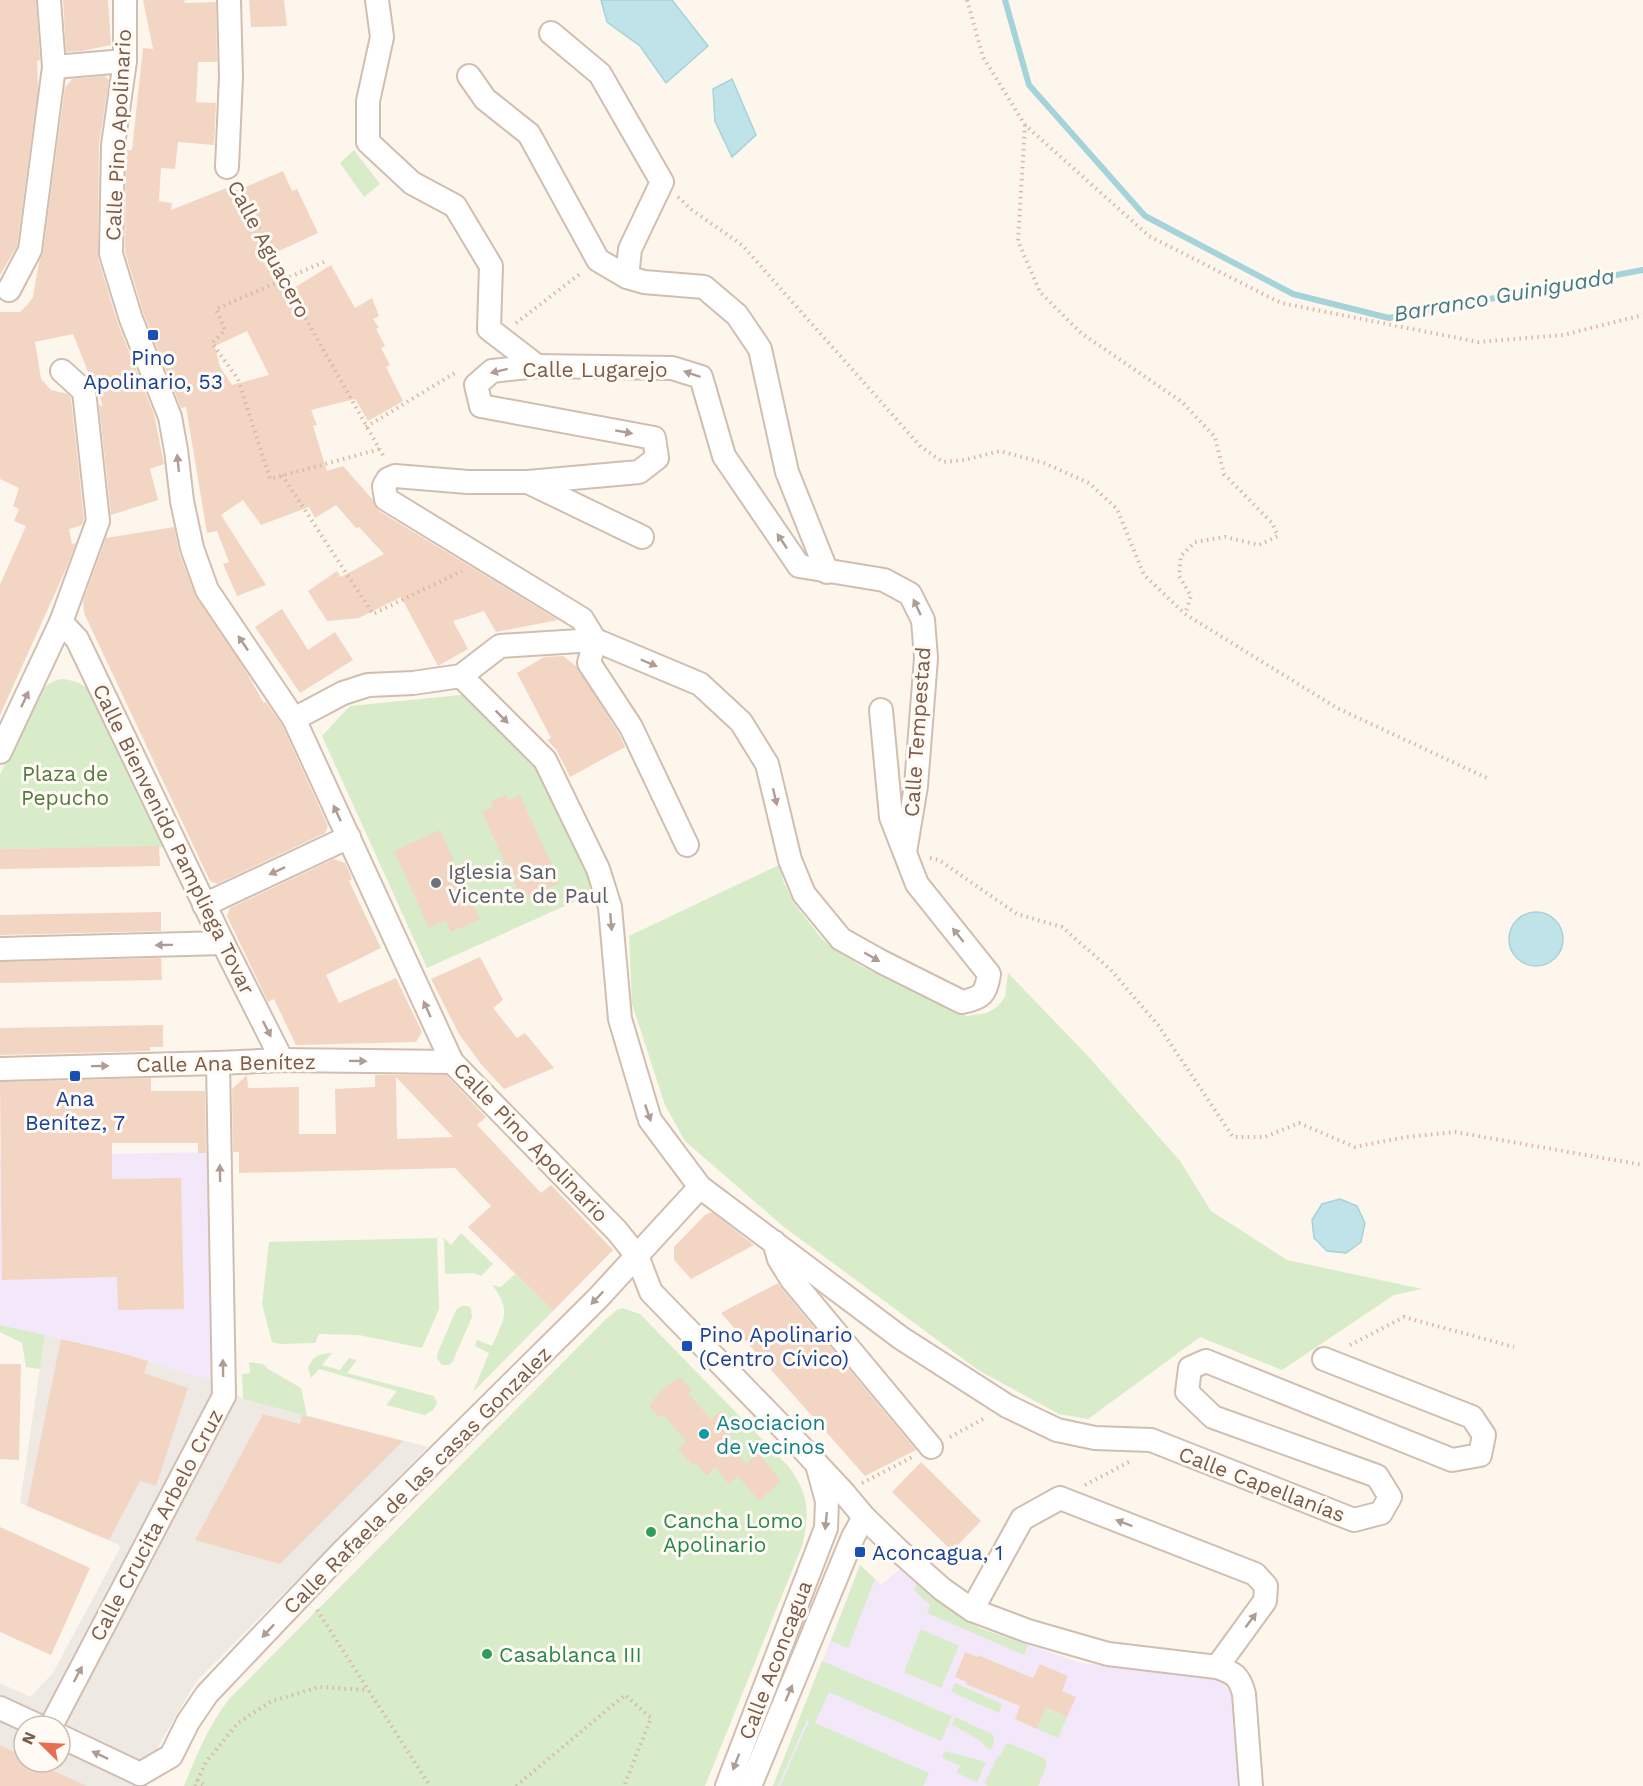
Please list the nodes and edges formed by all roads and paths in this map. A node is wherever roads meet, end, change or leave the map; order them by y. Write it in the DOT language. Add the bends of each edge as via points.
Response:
graph roads {
  1 [pos="49,0"];
  2 [pos="125,0"];
  3 [pos="230,0"];
  4 [pos="377,0"];
  5 [pos="966,0"];
  6 [pos="551,33"];
  7 [pos="125,61"];
  8 [pos="54,67"];
  9 [pos="469,76"];
  10 [pos="1025,125"];
  11 [pos="227,167"];
  12 [pos="662,182"];
  13 [pos="324,262"];
  14 [pos="627,277"];
  15 [pos="284,280"];
  16 [pos="9,290"];
  17 [pos="1643,315"];
  18 [pos="537,366"];
  19 [pos="62,370"];
  20 [pos="380,449"];
  21 [pos="282,476"];
  22 [pos="395,476"];
  23 [pos="528,482"];
  24 [pos="642,537"];
  25 [pos="484,560"];
  26 [pos="827,572"];
  27 [pos="1185,614"];
  28 [pos="62,621"];
  29 [pos="595,640"];
  30 [pos="461,676"];
  31 [pos="881,710"];
  32 [pos="294,719"];
  33 [pos="0,752"];
  34 [pos="1487,778"];
  35 [pos="349,837"];
  36 [pos="687,845"];
  37 [pos="905,852"];
  38 [pos="204,905"];
  39 [pos="222,943"];
  40 [pos="0,949"];
  41 [pos="282,1060"];
  42 [pos="452,1062"];
  43 [pos="218,1063"];
  44 [pos="0,1069"];
  45 [pos="1643,1165"];
  46 [pos="700,1187"];
  47 [pos="773,1241"];
  48 [pos="638,1256"];
  49 [pos="1324,1359"];
  50 [pos="931,1447"];
  51 [pos="817,1464"];
  52 [pos="864,1517"];
  53 [pos="317,1610"];
  54 [pos="972,1610"];
  55 [pos="1216,1667"];
  56 [pos="368,1690"];
  57 [pos="57,1714"];
  58 [pos="72,1743"];
  59 [pos="140,1780"];
  60 [pos="197,1780"];
  61 [pos="195,1786"];
  62 [pos="205,1786"];
  63 [pos="430,1786"];
  64 [pos="516,1786"];
  65 [pos="624,1786"];
  66 [pos="727,1786"];
  67 [pos="750,1786"];
  68 [pos="1251,1786"];
  1 -- 8 [label="street"];
  2 -- 7 [label="street, Calle Pino Apolinario"];
  3 -- 11 [label="street, Calle Aguacero"];
  4 -- 18 [label="street" via="382,37 368,101 368,142 412,183 455,206 491,266 489,329"];
  5 -- 10 [label="path" via="983,57"];
  6 -- 12 [label="street" via="600,74"];
  7 -- 8 [label="street"];
  32 -- 7 [label="street, Calle Pino Apolinario, one-way" via="207,590 192,548 170,417 131,319 111,254 113,145"];
  8 -- 16 [label="street" via="30,250"];
  9 -- 14 [label="street" via="484,99 529,134 598,260"];
  10 -- 17 [label="path" via="1149,236 1281,303 1478,342 1563,335"];
  10 -- 27 [label="path" via="1018,241 1040,292 1080,333 1182,402 1215,436 1224,474 1272,523 1278,536 1259,545 1225,537 1195,542 1181,556 1179,576 1191,596"];
  11 -- 15 [label="path, Calle Aguacero" via="242,204 247,202"];
  12 -- 14 [label="street" via="630,249"];
  12 -- 27 [label="path" via="692,210 742,245 921,447 942,462 1000,451 1044,463 1089,483 1117,509 1144,575"];
  13 -- 15 [label="path"];
  14 -- 26 [label="street" via="704,286 737,315 760,349 787,472"];
  15 -- 20 [label="path, Calle Aguacero"];
  15 -- 21 [label="path" via="216,309 225,330 212,343 238,379 270,479"];
  18 -- 23 [label="street, Calle Lugarejo, one-way" via="492,371 476,385 481,406 654,438 657,458 639,472"];
  26 -- 18 [label="street, Calle Lugarejo, one-way" via="799,566 724,456 701,377 672,368"];
  19 -- 28 [label="street" via="84,391 98,520"];
  20 -- 21 [label="path"];
  20 -- 22 [label="path, Calle Aguacero"];
  21 -- 25 [label="path" via="373,614"];
  22 -- 23 [label="street, Calle Lugarejo"];
  22 -- 25 [label="street" via="384,486 386,499"];
  23 -- 24 [label="street"];
  25 -- 29 [label="street" via="582,620"];
  37 -- 26 [label="street, Calle Tempestad, one-way" via="916,786 926,657 923,620 910,594 884,580"];
  27 -- 34 [label="path" via="1336,708"];
  33 -- 28 [label="street, one-way"];
  28 -- 38 [label="street, Calle Bienvenido Pampliega Tovar" via="77,639"];
  29 -- 30 [label="street, Calle Tempestad" via="500,646"];
  29 -- 36 [label="street" via="589,663 631,727"];
  29 -- 37 [label="street, Calle Tempestad, one-way" via="700,684 741,722 767,764 790,860 804,894 841,939 962,1002 976,999 987,989 989,974 917,884"];
  30 -- 32 [label="street, Calle Tempestad" via="368,685 343,693"];
  30 -- 46 [label="street, Calle Capellanías, one-way" via="545,760 598,869 610,908 620,1019 650,1120"];
  31 -- 37 [label="street, Calle Tempestad" via="891,817"];
  35 -- 32 [label="street, Calle Pino Apolinario, one-way"];
  35 -- 38 [label="street, one-way"];
  42 -- 35 [label="street, Calle Pino Apolinario, one-way"];
  37 -- 45 [label="path" via="939,860 1017,914 1062,927 1110,969 1158,1025 1233,1137 1265,1137 1299,1123 1355,1147 1455,1132"];
  38 -- 39 [label="street, Calle Bienvenido Pampliega Tovar"];
  39 -- 40 [label="street, one-way"];
  39 -- 41 [label="street, Calle Bienvenido Pampliega Tovar, one-way"];
  41 -- 42 [label="street, Calle Ana Benítez, one-way"];
  41 -- 43 [label="street, Calle Ana Benítez"];
  42 -- 48 [label="street, Calle Pino Apolinario"];
  44 -- 43 [label="street, Calle Ana Benítez, one-way"];
  57 -- 43 [label="street, Calle Crucita Arbelo Cruz, one-way" via="224,1396"];
  46 -- 47 [label="street, Calle Capellanías"];
  46 -- 48 [label="street, Calle Rafaela de las casas Gonzalez"];
  47 -- 49 [label="street, Calle Capellanías" via="902,1338 1007,1406 1057,1430 1095,1438 1151,1440 1354,1520 1381,1512 1390,1497 1377,1476 1213,1418 1187,1392 1190,1368 1206,1361 1452,1460 1480,1455 1484,1435 1472,1417"];
  47 -- 50 [label="street" via="792,1280"];
  48 -- 51 [label="street, Calle Pino Apolinario" via="651,1292"];
  48 -- 59 [label="street, Calle Rafaela de las casas Gonzalez, one-way" via="340,1554 207,1694 171,1756"];
  51 -- 52 [label="street, Calle Pino Apolinario"];
  51 -- 66 [label="street, Calle Aconcagua, one-way" via="827,1501 826,1528"];
  52 -- 54 [label="street, Calle Pino Apolinario" via="942,1589"];
  67 -- 52 [label="street, Calle Aconcagua, one-way"];
  53 -- 56 [label="path"];
  54 -- 55 [label="street, Calle Pino Apolinario" via="1108,1654"];
  55 -- 54 [label="street, one-way" via="1265,1601 1266,1586 1255,1574 1060,1498 1022,1519"];
  55 -- 68 [label="street, Calle Pino Apolinario" via="1233,1673 1241,1681"];
  56 -- 60 [label="path" via="319,1687 272,1701 238,1723 206,1762"];
  56 -- 63 [label="path"];
  59 -- 58 [label="street, one-way"];
  60 -- 61 [label="path"];
  60 -- 62 [label="path"];
  64 -- 65 [label="path" via="625,1695 651,1718"];
}
